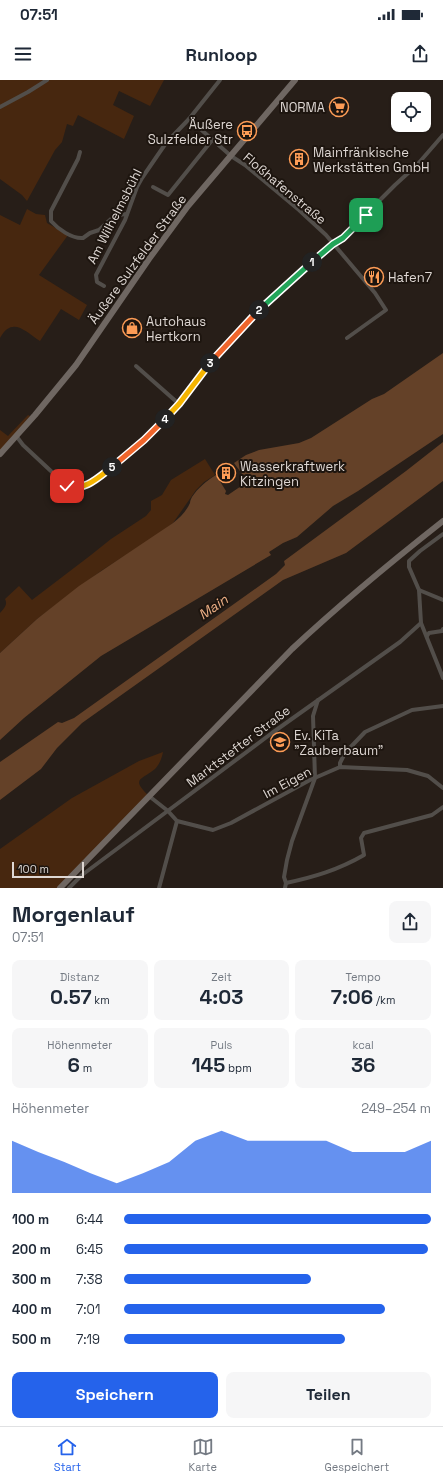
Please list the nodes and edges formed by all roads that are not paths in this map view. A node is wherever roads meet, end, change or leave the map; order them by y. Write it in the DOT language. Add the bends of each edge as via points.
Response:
graph roads {
  1 [pos="47,80"];
  2 [pos="220,80"];
  3 [pos="295,80"];
  4 [pos="0,108"];
  5 [pos="189,118"];
  6 [pos="443,135"];
  7 [pos="213,139"];
  8 [pos="80,152"];
  9 [pos="231,156"];
  10 [pos="153,187"];
  11 [pos="127,214"];
  12 [pos="333,244"];
  13 [pos="104,286"];
  14 [pos="347,338"];
  15 [pos="136,366"];
  16 [pos="179,404"];
  17 [pos="16,437"];
  18 [pos="0,454"];
  19 [pos="443,520"];
  20 [pos="443,534"];
  21 [pos="420,590"];
  22 [pos="443,600"];
  23 [pos="421,623"];
  24 [pos="443,629"];
  25 [pos="427,636"];
  26 [pos="443,678"];
  27 [pos="318,700"];
  28 [pos="443,706"];
  29 [pos="340,767"];
  30 [pos="315,778"];
  31 [pos="443,788"];
  32 [pos="150,796"];
  33 [pos="443,807"];
  34 [pos="168,811"];
  35 [pos="177,821"];
  36 [pos="285,886"];
  37 [pos="60,888"];
  38 [pos="70,888"];
  39 [pos="159,888"];
  1 -- 4 [label="street"];
  2 -- 5 [label="street, Am Wilhelmsbühl"];
  3 -- 9 [label="main road, Äußere Sulzfelder Straße"];
  5 -- 7 [label="street, Floßhafenstraße"];
  5 -- 11 [label="street, Am Wilhelmsbühl" via="166,143 142,178"];
  6 -- 12 [label="street" via="417,165 343,238"];
  7 -- 9 [label="street, Floßhafenstraße"];
  7 -- 10 [label="street" via="168,195"];
  8 -- 11 [label="street" via="51,211 54,226 74,237 83,238 99,230 110,219"];
  9 -- 12 [label="street, Floßhafenstraße" via="299,210"];
  9 -- 17 [label="main road, Äußere Sulzfelder Straße" via="188,206 76,364"];
  11 -- 13 [label="street, Am Wilhelmsbühl" via="96,275 97,282"];
  12 -- 14 [label="street, Floßhafenstraße" via="375,293 386,310"];
  12 -- 16 [label="street" via="256,314 207,367"];
  15 -- 16 [label="street"];
  16 -- 17 [label="street" via="125,457 94,481 78,488 70,488 63,484"];
  17 -- 18 [label="main road, Äußere Sulzfelder Straße"];
  19 -- 32 [label="main road" via="292,649"];
  20 -- 21 [label="street" via="408,561"];
  21 -- 22 [label="street"];
  21 -- 23 [label="street"];
  23 -- 25 [label="street"];
  23 -- 27 [label="street, Marktstefter Straße" via="400,642"];
  24 -- 25 [label="street"];
  25 -- 26 [label="street"];
  27 -- 30 [label="street" via="313,716"];
  27 -- 34 [label="street, Marktstefter Straße"];
  28 -- 29 [label="street" via="412,710 365,732 345,753"];
  29 -- 30 [label="street, Im Eigen"];
  29 -- 31 [label="street, Im Eigen" via="408,770 428,776"];
  30 -- 35 [label="street, Im Eigen" via="213,830"];
  30 -- 36 [label="street" via="292,841 284,877"];
  32 -- 34 [label="street"];
  32 -- 37 [label="main road"];
  33 -- 36 [label="street" via="432,815 364,833 361,838 364,855 319,876"];
  34 -- 35 [label="street"];
  34 -- 38 [label="street, Marktstefter Straße" via="82,875"];
  35 -- 39 [label="street"];
}
